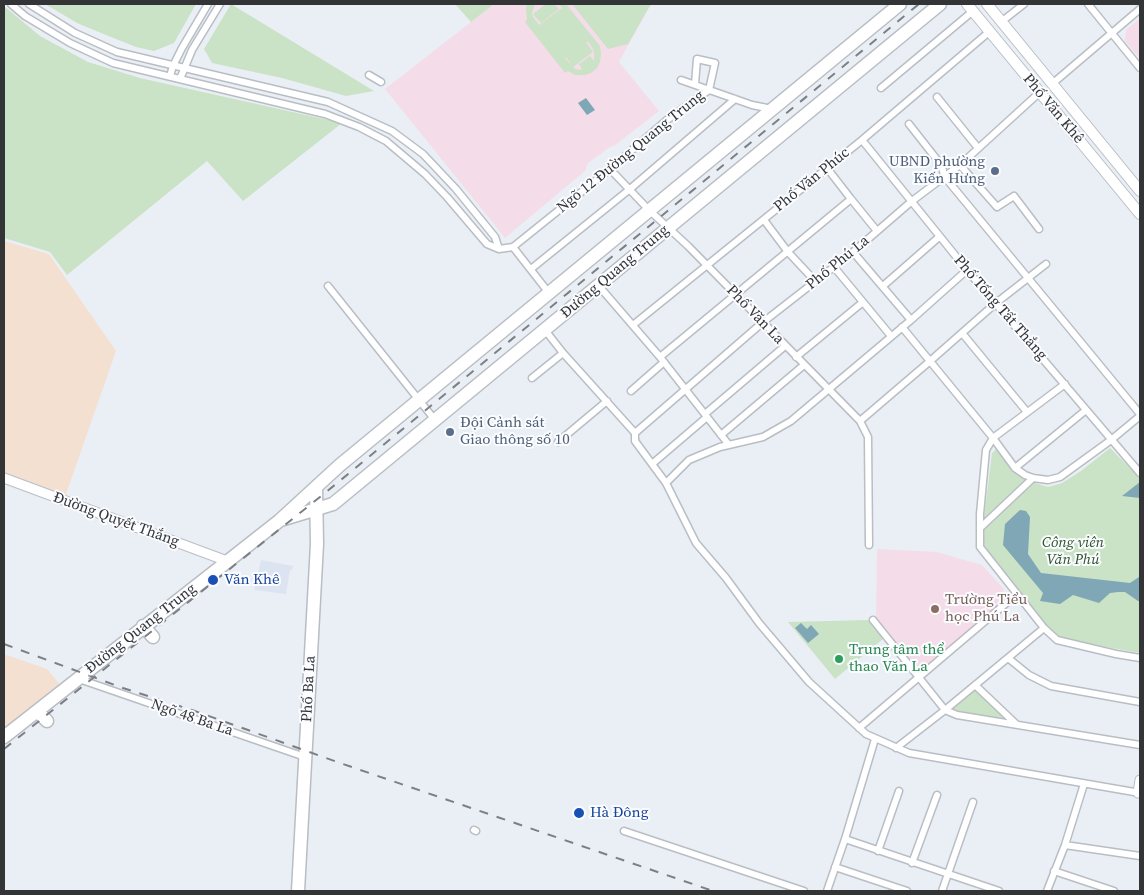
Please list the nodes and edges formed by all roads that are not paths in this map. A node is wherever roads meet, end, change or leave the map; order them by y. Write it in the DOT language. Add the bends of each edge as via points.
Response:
graph roads {
  1 [pos="11,4"];
  2 [pos="29,4"];
  3 [pos="208,4"];
  4 [pos="220,4"];
  5 [pos="900,4"];
  6 [pos="940,4"];
  7 [pos="987,4"];
  8 [pos="1024,4"];
  9 [pos="1088,4"];
  10 [pos="970,7"];
  11 [pos="1140,8"];
  12 [pos="1001,22"];
  13 [pos="989,32"];
  14 [pos="1112,32"];
  15 [pos="173,66"];
  16 [pos="183,68"];
  17 [pos="1140,68"];
  18 [pos="369,75"];
  19 [pos="170,76"];
  20 [pos="180,79"];
  21 [pos="681,80"];
  22 [pos="381,82"];
  23 [pos="695,84"];
  24 [pos="1052,84"];
  25 [pos="881,88"];
  26 [pos="709,90"];
  27 [pos="1039,93"];
  28 [pos="937,97"];
  29 [pos="735,99"];
  30 [pos="772,109"];
  31 [pos="909,124"];
  32 [pos="862,140"];
  33 [pos="978,148"];
  34 [pos="960,165"];
  35 [pos="827,168"];
  36 [pos="610,169"];
  37 [pos="944,176"];
  38 [pos="1138,184"];
  39 [pos="630,189"];
  40 [pos="850,200"];
  41 [pos="912,201"];
  42 [pos="649,210"];
  43 [pos="1140,214"];
  44 [pos="764,220"];
  45 [pos="667,228"];
  46 [pos="1039,229"];
  47 [pos="877,231"];
  48 [pos="939,237"];
  49 [pos="513,247"];
  50 [pos="499,249"];
  51 [pos="788,252"];
  52 [pos="853,252"];
  53 [pos="1046,264"];
  54 [pos="706,265"];
  55 [pos="834,267"];
  56 [pos="531,269"];
  57 [pos="966,270"];
  58 [pos="1029,279"];
  59 [pos="816,282"];
  60 [pos="598,285"];
  61 [pos="328,286"];
  62 [pos="883,286"];
  63 [pos="549,293"];
  64 [pos="734,294"];
  65 [pos="863,302"];
  66 [pos="996,303"];
  67 [pos="910,320"];
  68 [pos="762,323"];
  69 [pos="633,326"];
  70 [pos="902,327"];
  71 [pos="544,330"];
  72 [pos="962,333"];
  73 [pos="891,336"];
  74 [pos="785,346"];
  75 [pos="563,353"];
  76 [pos="796,357"];
  77 [pos="662,360"];
  78 [pos="929,362"];
  79 [pos="804,365"];
  80 [pos="532,378"];
  81 [pos="1065,384"];
  82 [pos="828,389"];
  83 [pos="686,390"];
  84 [pos="631,392"];
  85 [pos="419,400"];
  86 [pos="607,401"];
  87 [pos="1086,410"];
  88 [pos="1027,412"];
  89 [pos="706,415"];
  90 [pos="1140,415"];
  91 [pos="435,420"];
  92 [pos="860,421"];
  93 [pos="635,433"];
  94 [pos="721,435"];
  95 [pos="993,438"];
  96 [pos="1111,440"];
  97 [pos="558,442"];
  98 [pos="729,445"];
  99 [pos="652,464"];
  100 [pos="1015,468"];
  101 [pos="1140,473"];
  102 [pos="4,478"];
  103 [pos="1033,478"];
  104 [pos="666,483"];
  105 [pos="316,488"];
  106 [pos="333,504"];
  107 [pos="316,509"];
  108 [pos="279,521"];
  109 [pos="980,528"];
  110 [pos="317,544"];
  111 [pos="869,545"];
  112 [pos="227,561"];
  113 [pos="1017,594"];
  114 [pos="873,620"];
  115 [pos="143,626"];
  116 [pos="1044,628"];
  117 [pos="153,637"];
  118 [pos="1008,658"];
  119 [pos="1140,658"];
  120 [pos="79,678"];
  121 [pos="920,678"];
  122 [pos="975,685"];
  123 [pos="1140,702"];
  124 [pos="945,710"];
  125 [pos="37,711"];
  126 [pos="47,721"];
  127 [pos="1017,725"];
  128 [pos="859,728"];
  129 [pos="4,737"];
  130 [pos="875,739"];
  131 [pos="1140,745"];
  132 [pos="896,748"];
  133 [pos="305,757"];
  134 [pos="1140,780"];
  135 [pos="1084,784"];
  136 [pos="899,791"];
  137 [pos="1139,793"];
  138 [pos="937,795"];
  139 [pos="973,802"];
  140 [pos="624,831"];
  141 [pos="845,839"];
  142 [pos="1065,845"];
  143 [pos="878,851"];
  144 [pos="1140,856"];
  145 [pos="912,863"];
  146 [pos="835,867"];
  147 [pos="1054,871"];
  148 [pos="948,875"];
  149 [pos="298,891"];
  150 [pos="804,891"];
  151 [pos="826,891"];
  152 [pos="907,891"];
  153 [pos="942,891"];
  154 [pos="999,891"];
  155 [pos="1047,891"];
  156 [pos="1114,891"];
  1 -- 19 [label="street" via="70,43 113,63"];
  2 -- 15 [label="street" via="75,33 117,52"];
  3 -- 15 [label="street"];
  4 -- 16 [label="street"];
  5 -- 30 [label="highway, Đường Quang Trung"];
  6 -- 45 [label="highway, Đường Quang Trung"];
  7 -- 12 [label="main road, Phố Văn Khê"];
  8 -- 12 [label="street"];
  9 -- 14 [label="street"];
  10 -- 13 [label="main road, Phố Văn Khê"];
  10 -- 25 [label="street"];
  11 -- 14 [label="street"];
  12 -- 24 [label="main road, Phố Văn Khê"];
  13 -- 27 [label="main road, Phố Văn Khê"];
  13 -- 32 [label="street, Phố Văn Phúc"];
  14 -- 17 [label="street"];
  14 -- 24 [label="street"];
  15 -- 16 [label="street"];
  15 -- 19 [label="street"];
  16 -- 20 [label="street"];
  16 -- 50 [label="street" via="328,102 392,131 423,154 456,189 485,223"];
  18 -- 22 [label="street"];
  19 -- 20 [label="street"];
  20 -- 50 [label="street" via="325,114 386,141 447,197 487,244"];
  21 -- 23 [label="street"];
  23 -- 26 [label="street"];
  23 -- 26 [label="street" via="697,60 715,63"];
  24 -- 38 [label="main road, Phố Văn Khê"];
  26 -- 29 [label="street, Ngõ 12 Đường Quang Trung"];
  26 -- 36 [label="street, Ngõ 12 Đường Quang Trung" via="667,120"];
  27 -- 33 [label="street, Phố Phú La"];
  27 -- 43 [label="main road, Phố Văn Khê"];
  28 -- 33 [label="street"];
  29 -- 30 [label="street, Ngõ 12 Đường Quang Trung"];
  29 -- 39 [label="street"];
  30 -- 42 [label="highway, Đường Quang Trung"];
  31 -- 37 [label="street" via="942,166"];
  32 -- 35 [label="street, Phố Văn Phúc"];
  32 -- 41 [label="street, Phố Tống Tất Thắng"];
  33 -- 34 [label="street, Phố Phú La"];
  34 -- 37 [label="street, Phố Phú La"];
  34 -- 46 [label="street" via="997,207 1014,196"];
  35 -- 40 [label="street"];
  35 -- 44 [label="street, Phố Văn Phúc"];
  36 -- 39 [label="street, Phố Văn La"];
  36 -- 49 [label="street, Ngõ 12 Đường Quang Trung"];
  37 -- 41 [label="street, Phố Phú La"];
  37 -- 58 [label="street"];
  39 -- 42 [label="street, Phố Văn La"];
  39 -- 56 [label="street"];
  40 -- 47 [label="street"];
  40 -- 51 [label="street"];
  41 -- 47 [label="street, Phố Phú La"];
  41 -- 48 [label="street, Phố Tống Tất Thắng"];
  42 -- 45 [label="street, Phố Văn La"];
  42 -- 63 [label="highway, Đường Quang Trung"];
  44 -- 51 [label="street"];
  44 -- 54 [label="street, Phố Văn Phúc"];
  45 -- 54 [label="street, Phố Văn La"];
  45 -- 60 [label="highway, Đường Quang Trung"];
  47 -- 52 [label="street, Phố Phú La"];
  48 -- 57 [label="street, Phố Tống Tất Thắng"];
  48 -- 62 [label="street"];
  49 -- 50 [label="street"];
  49 -- 56 [label="street"];
  51 -- 59 [label="street"];
  51 -- 64 [label="street"];
  52 -- 55 [label="street, Phố Phú La"];
  52 -- 62 [label="street"];
  53 -- 58 [label="street"];
  54 -- 64 [label="street, Phố Văn La"];
  54 -- 69 [label="street, Phố Văn Phúc"];
  55 -- 59 [label="street, Phố Phú La"];
  55 -- 65 [label="street"];
  56 -- 63 [label="street"];
  57 -- 66 [label="street, Phố Tống Tất Thắng"];
  57 -- 67 [label="street"];
  58 -- 66 [label="street"];
  58 -- 90 [label="street"];
  59 -- 68 [label="street, Phố Phú La"];
  60 -- 69 [label="street"];
  60 -- 71 [label="highway, Đường Quang Trung"];
  61 -- 85 [label="street"];
  62 -- 67 [label="street"];
  63 -- 85 [label="highway, Đường Quang Trung"];
  64 -- 68 [label="street, Phố Văn La"];
  64 -- 77 [label="street"];
  65 -- 73 [label="street"];
  65 -- 76 [label="street"];
  66 -- 72 [label="street"];
  66 -- 81 [label="street, Phố Tống Tất Thắng"];
  67 -- 70 [label="street"];
  68 -- 74 [label="street, Phố Văn La"];
  68 -- 83 [label="street, Phố Phú La"];
  69 -- 77 [label="street"];
  70 -- 73 [label="street"];
  70 -- 78 [label="street"];
  71 -- 75 [label="street"];
  71 -- 91 [label="highway, Đường Quang Trung"];
  72 -- 78 [label="street"];
  72 -- 88 [label="street"];
  73 -- 82 [label="street"];
  74 -- 76 [label="street, Phố Văn La"];
  74 -- 89 [label="street"];
  75 -- 80 [label="street"];
  75 -- 86 [label="street"];
  76 -- 79 [label="street, Phố Văn La"];
  77 -- 83 [label="street"];
  77 -- 84 [label="street"];
  78 -- 92 [label="street"];
  78 -- 95 [label="street"];
  79 -- 82 [label="street, Phố Văn La"];
  79 -- 94 [label="street"];
  81 -- 87 [label="street, Phố Tống Tất Thắng"];
  81 -- 88 [label="street"];
  82 -- 92 [label="street, Phố Văn La"];
  82 -- 98 [label="street" via="791,421 763,437"];
  83 -- 89 [label="street"];
  83 -- 93 [label="street, Phố Phú La"];
  85 -- 91 [label="street"];
  85 -- 105 [label="highway, Đường Quang Trung"];
  86 -- 93 [label="street"];
  86 -- 97 [label="street"];
  87 -- 96 [label="street, Phố Tống Tất Thắng"];
  87 -- 100 [label="street"];
  88 -- 95 [label="street"];
  89 -- 94 [label="street"];
  89 -- 99 [label="street"];
  90 -- 96 [label="street"];
  91 -- 106 [label="highway, Đường Quang Trung"];
  92 -- 111 [label="street, Phố Văn La" via="868,437"];
  93 -- 99 [label="street" via="635,441"];
  94 -- 98 [label="street"];
  95 -- 100 [label="street"];
  95 -- 109 [label="street" via="986,450"];
  96 -- 101 [label="street, Phố Tống Tất Thắng"];
  96 -- 103 [label="street" via="1060,477 1048,480"];
  98 -- 104 [label="street" via="689,460"];
  99 -- 104 [label="street"];
  100 -- 103 [label="street"];
  102 -- 112 [label="street, Đường Quyết Thắng"];
  103 -- 109 [label="street"];
  104 -- 128 [label="street" via="696,543 759,623 809,682"];
  105 -- 107 [label="highway, Phố Ba La"];
  105 -- 108 [label="highway, Đường Quang Trung"];
  106 -- 107 [label="highway, Đường Quang Trung"];
  106 -- 110 [label="highway" via="321,524"];
  107 -- 108 [label="highway, Đường Quang Trung"];
  107 -- 110 [label="highway, Phố Ba La"];
  108 -- 110 [label="highway" via="302,520"];
  108 -- 112 [label="highway, Đường Quang Trung" via="248,552"];
  109 -- 113 [label="street" via="980,547"];
  110 -- 133 [label="highway, Phố Ba La"];
  112 -- 115 [label="highway, Đường Quang Trung"];
  113 -- 116 [label="street"];
  113 -- 121 [label="street"];
  114 -- 121 [label="street"];
  115 -- 117 [label="highway"];
  115 -- 120 [label="highway, Đường Quang Trung"];
  116 -- 118 [label="street"];
  116 -- 119 [label="street" via="1057,640"];
  118 -- 122 [label="street"];
  118 -- 123 [label="street" via="1029,675 1051,686"];
  120 -- 125 [label="highway, Đường Quang Trung"];
  120 -- 133 [label="street, Ngõ 48 Ba La"];
  121 -- 124 [label="street"];
  121 -- 128 [label="street"];
  122 -- 124 [label="street"];
  122 -- 127 [label="street"];
  124 -- 127 [label="street"];
  124 -- 132 [label="street"];
  125 -- 126 [label="highway"];
  125 -- 129 [label="highway, Đường Quang Trung"];
  127 -- 131 [label="street"];
  128 -- 130 [label="street"];
  130 -- 132 [label="street"];
  130 -- 141 [label="street"];
  132 -- 135 [label="street"];
  133 -- 149 [label="highway, Phố Ba La"];
  134 -- 137 [label="street"];
  135 -- 137 [label="street"];
  135 -- 142 [label="street"];
  136 -- 143 [label="street"];
  138 -- 145 [label="street"];
  139 -- 148 [label="street"];
  140 -- 150 [label="street"];
  141 -- 143 [label="street"];
  141 -- 146 [label="street"];
  142 -- 144 [label="street"];
  142 -- 147 [label="street"];
  143 -- 145 [label="street"];
  145 -- 148 [label="street"];
  146 -- 151 [label="street"];
  146 -- 152 [label="street"];
  147 -- 155 [label="street"];
  147 -- 156 [label="street"];
  148 -- 153 [label="street"];
  148 -- 154 [label="street"];
}
